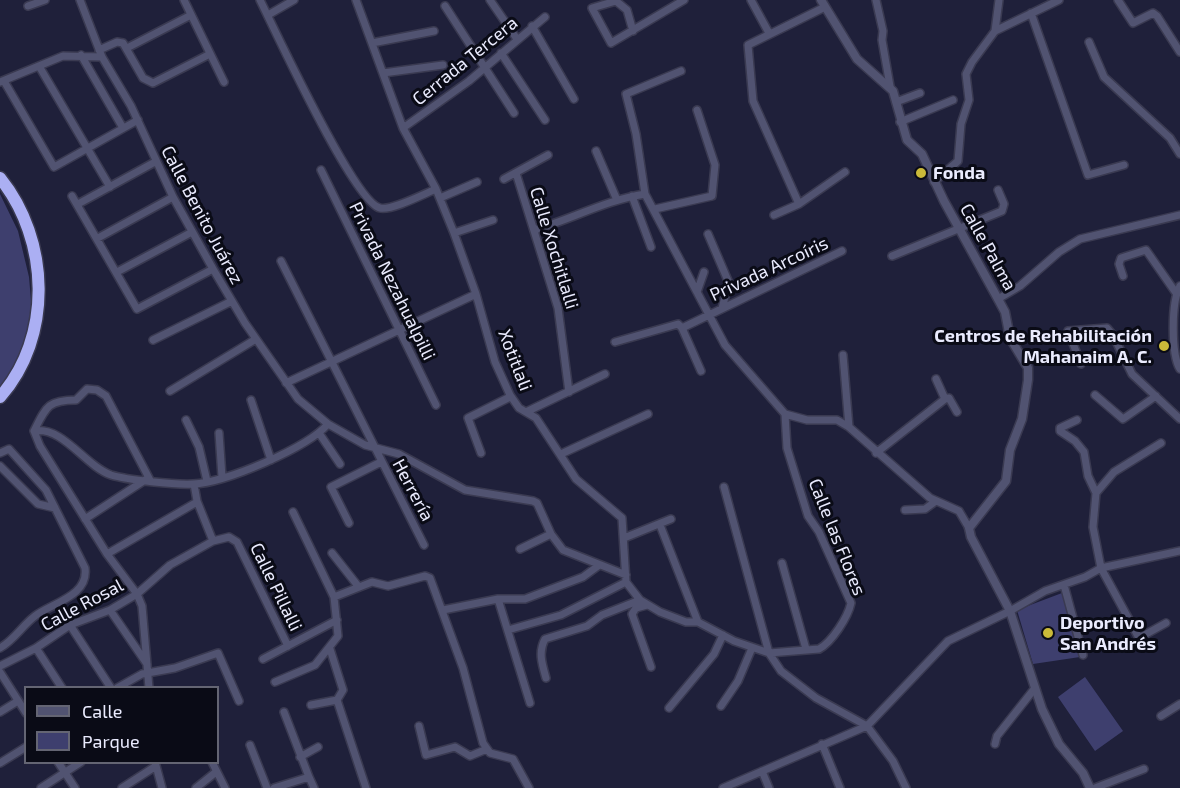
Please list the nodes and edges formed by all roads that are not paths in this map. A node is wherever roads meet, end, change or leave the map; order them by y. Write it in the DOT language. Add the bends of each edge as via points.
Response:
graph roads {
  1 [pos="45,0"];
  2 [pos="80,0"];
  3 [pos="184,0"];
  4 [pos="260,0"];
  5 [pos="294,0"];
  6 [pos="356,0"];
  7 [pos="490,0"];
  8 [pos="684,0"];
  9 [pos="751,0"];
  10 [pos="876,0"];
  11 [pos="999,0"];
  12 [pos="1059,0"];
  13 [pos="1118,0"];
  14 [pos="823,4"];
  15 [pos="28,6"];
  16 [pos="445,6"];
  17 [pos="1030,13"];
  18 [pos="191,15"];
  19 [pos="268,15"];
  20 [pos="545,16"];
  21 [pos="532,26"];
  22 [pos="633,30"];
  23 [pos="434,31"];
  24 [pos="995,31"];
  25 [pos="769,33"];
  26 [pos="1180,34"];
  27 [pos="1172,38"];
  28 [pos="516,39"];
  29 [pos="1089,42"];
  30 [pos="372,43"];
  31 [pos="127,48"];
  32 [pos="1180,52"];
  33 [pos="101,53"];
  34 [pos="501,53"];
  35 [pos="210,54"];
  36 [pos="81,55"];
  37 [pos="444,65"];
  38 [pos="39,66"];
  39 [pos="485,68"];
  40 [pos="681,72"];
  41 [pos="383,73"];
  42 [pos="2,81"];
  43 [pos="224,82"];
  44 [pos="890,86"];
  45 [pos="920,93"];
  46 [pos="574,99"];
  47 [pos="953,100"];
  48 [pos="896,102"];
  49 [pos="697,110"];
  50 [pos="514,113"];
  51 [pos="138,120"];
  52 [pos="545,120"];
  53 [pos="900,122"];
  54 [pos="123,128"];
  55 [pos="404,128"];
  56 [pos="88,148"];
  57 [pos="596,151"];
  58 [pos="548,154"];
  59 [pos="1180,154"];
  60 [pos="155,162"];
  61 [pos="1124,165"];
  62 [pos="321,170"];
  63 [pos="845,172"];
  64 [pos="516,173"];
  65 [pos="0,178"];
  66 [pos="504,179"];
  67 [pos="477,182"];
  68 [pos="934,182"];
  69 [pos="110,187"];
  70 [pos="436,189"];
  71 [pos="998,190"];
  72 [pos="645,194"];
  73 [pos="72,196"];
  74 [pos="632,196"];
  75 [pos="173,197"];
  76 [pos="440,198"];
  77 [pos="617,200"];
  78 [pos="78,204"];
  79 [pos="799,204"];
  80 [pos="655,209"];
  81 [pos="1180,214"];
  82 [pos="774,215"];
  83 [pos="493,219"];
  84 [pos="534,230"];
  85 [pos="961,230"];
  86 [pos="192,232"];
  87 [pos="454,233"];
  88 [pos="708,234"];
  89 [pos="98,238"];
  90 [pos="651,247"];
  91 [pos="842,251"];
  92 [pos="892,256"];
  93 [pos="281,261"];
  94 [pos="213,269"];
  95 [pos="117,272"];
  96 [pos="704,272"];
  97 [pos="1123,276"];
  98 [pos="697,292"];
  99 [pos="1178,293"];
  100 [pos="476,294"];
  101 [pos="999,299"];
  102 [pos="232,301"];
  103 [pos="722,308"];
  104 [pos="708,315"];
  105 [pos="399,328"];
  106 [pos="682,328"];
  107 [pos="256,339"];
  108 [pos="153,340"];
  109 [pos="615,342"];
  110 [pos="843,356"];
  111 [pos="332,362"];
  112 [pos="1081,364"];
  113 [pos="1180,369"];
  114 [pos="701,371"];
  115 [pos="605,374"];
  116 [pos="936,379"];
  117 [pos="286,383"];
  118 [pos="170,391"];
  119 [pos="568,392"];
  120 [pos="1095,395"];
  121 [pos="1156,396"];
  122 [pos="0,397"];
  123 [pos="510,397"];
  124 [pos="947,398"];
  125 [pos="251,400"];
  126 [pos="436,405"];
  127 [pos="526,412"];
  128 [pos="957,412"];
  129 [pos="648,414"];
  130 [pos="785,414"];
  131 [pos="1180,418"];
  132 [pos="186,420"];
  133 [pos="1077,420"];
  134 [pos="328,424"];
  135 [pos="849,427"];
  136 [pos="34,431"];
  137 [pos="319,433"];
  138 [pos="219,434"];
  139 [pos="1161,443"];
  140 [pos="375,450"];
  141 [pos="0,453"];
  142 [pos="481,453"];
  143 [pos="876,453"];
  144 [pos="561,454"];
  145 [pos="271,460"];
  146 [pos="381,462"];
  147 [pos="340,464"];
  148 [pos="0,467"];
  149 [pos="222,477"];
  150 [pos="148,480"];
  151 [pos="207,481"];
  152 [pos="194,484"];
  153 [pos="724,487"];
  154 [pos="1096,493"];
  155 [pos="936,501"];
  156 [pos="198,502"];
  157 [pos="55,508"];
  158 [pos="904,510"];
  159 [pos="293,512"];
  160 [pos="86,519"];
  161 [pos="671,519"];
  162 [pos="350,523"];
  163 [pos="660,525"];
  164 [pos="969,528"];
  165 [pos="550,534"];
  166 [pos="624,537"];
  167 [pos="213,541"];
  168 [pos="424,545"];
  169 [pos="520,549"];
  170 [pos="1180,551"];
  171 [pos="332,553"];
  172 [pos="107,554"];
  173 [pos="782,563"];
  174 [pos="598,566"];
  175 [pos="1101,568"];
  176 [pos="626,578"];
  177 [pos="1064,585"];
  178 [pos="358,586"];
  179 [pos="137,594"];
  180 [pos="334,597"];
  181 [pos="498,599"];
  182 [pos="639,600"];
  183 [pos="647,605"];
  184 [pos="110,610"];
  185 [pos="443,610"];
  186 [pos="1010,611"];
  187 [pos="337,620"];
  188 [pos="698,622"];
  189 [pos="1166,623"];
  190 [pos="70,625"];
  191 [pos="508,630"];
  192 [pos="723,635"];
  193 [pos="288,646"];
  194 [pos="0,648"];
  195 [pos="36,648"];
  196 [pos="752,648"];
  197 [pos="330,649"];
  198 [pos="806,650"];
  199 [pos="769,653"];
  200 [pos="1083,655"];
  201 [pos="263,659"];
  202 [pos="0,666"];
  203 [pos="651,667"];
  204 [pos="148,669"];
  205 [pos="0,672"];
  206 [pos="546,678"];
  207 [pos="275,682"];
  208 [pos="61,686"];
  209 [pos="110,686"];
  210 [pos="119,686"];
  211 [pos="149,686"];
  212 [pos="1035,688"];
  213 [pos="337,700"];
  214 [pos="18,701"];
  215 [pos="239,701"];
  216 [pos="530,704"];
  217 [pos="1180,704"];
  218 [pos="311,705"];
  219 [pos="721,706"];
  220 [pos="669,708"];
  221 [pos="24,710"];
  222 [pos="0,712"];
  223 [pos="284,712"];
  224 [pos="1161,716"];
  225 [pos="419,726"];
  226 [pos="867,726"];
  227 [pos="822,744"];
  228 [pos="995,744"];
  229 [pos="250,745"];
  230 [pos="318,747"];
  231 [pos="24,748"];
  232 [pos="487,749"];
  233 [pos="300,757"];
  234 [pos="0,763"];
  235 [pos="59,764"];
  236 [pos="78,764"];
  237 [pos="156,764"];
  238 [pos="213,764"];
  239 [pos="1144,769"];
  240 [pos="762,771"];
  241 [pos="216,772"];
  242 [pos="65,773"];
  243 [pos="309,777"];
  244 [pos="726,787"];
  245 [pos="41,788"];
  246 [pos="75,788"];
  247 [pos="122,788"];
  248 [pos="162,788"];
  249 [pos="196,788"];
  250 [pos="225,788"];
  251 [pos="267,788"];
  252 [pos="274,788"];
  253 [pos="314,788"];
  254 [pos="366,788"];
  255 [pos="529,788"];
  256 [pos="769,788"];
  257 [pos="840,788"];
  258 [pos="906,788"];
  259 [pos="1090,788"];
  260 [pos="1095,788"];
  1 -- 15 [label="street"];
  2 -- 33 [label="street, Calle Benito Juárez"];
  3 -- 18 [label="street"];
  4 -- 19 [label="street"];
  5 -- 19 [label="street"];
  6 -- 30 [label="street"];
  7 -- 28 [label="street"];
  8 -- 22 [label="street"];
  9 -- 25 [label="street"];
  10 -- 44 [label="street"];
  11 -- 24 [label="street"];
  12 -- 17 [label="street"];
  13 -- 27 [label="street" via="1133,23 1153,13"];
  14 -- 25 [label="street"];
  14 -- 44 [label="street" via="857,60"];
  16 -- 39 [label="street"];
  17 -- 24 [label="street"];
  17 -- 61 [label="street" via="1088,175"];
  18 -- 31 [label="street"];
  18 -- 35 [label="street"];
  19 -- 70 [label="street" via="312,105 369,201 384,208"];
  20 -- 21 [label="street, Cerrada Tercera"];
  21 -- 28 [label="street, Cerrada Tercera"];
  21 -- 46 [label="street"];
  22 -- 22 [label="street" via="611,43 592,8 609,1 622,4"];
  23 -- 30 [label="street"];
  24 -- 68 [label="street" via="966,74 969,100 961,124 958,161"];
  25 -- 79 [label="street" via="748,45 753,101"];
  26 -- 27 [label="street"];
  27 -- 32 [label="street"];
  28 -- 34 [label="street, Cerrada Tercera"];
  29 -- 59 [label="street" via="1104,77 1170,138"];
  30 -- 41 [label="street"];
  31 -- 33 [label="street" via="117,42"];
  31 -- 35 [label="street" via="148,82 153,83"];
  33 -- 36 [label="street"];
  33 -- 51 [label="street, Calle Benito Juárez"];
  34 -- 39 [label="street, Cerrada Tercera"];
  34 -- 52 [label="street"];
  35 -- 43 [label="street"];
  36 -- 38 [label="street" via="63,56"];
  36 -- 54 [label="street"];
  37 -- 41 [label="street"];
  38 -- 42 [label="street"];
  38 -- 56 [label="street"];
  39 -- 50 [label="street"];
  39 -- 55 [label="street, Cerrada Tercera"];
  40 -- 72 [label="street" via="626,94"];
  41 -- 55 [label="street"];
  42 -- 56 [label="street" via="54,167"];
  44 -- 48 [label="street, Calle Palma"];
  45 -- 48 [label="street"];
  47 -- 53 [label="street"];
  48 -- 53 [label="street, Calle Palma"];
  49 -- 80 [label="street" via="715,165 712,196"];
  51 -- 54 [label="street"];
  51 -- 60 [label="street, Calle Benito Juárez"];
  53 -- 68 [label="street, Calle Palma" via="907,141 922,154"];
  54 -- 56 [label="street"];
  55 -- 70 [label="street, Xotitlali"];
  56 -- 69 [label="street"];
  57 -- 77 [label="street"];
  58 -- 64 [label="street"];
  60 -- 69 [label="street"];
  60 -- 75 [label="street, Calle Benito Juárez"];
  62 -- 105 [label="street, Privada Nezahualpilli"];
  63 -- 79 [label="street"];
  64 -- 66 [label="street"];
  64 -- 84 [label="street, Calle Xochitlalli"];
  65 -- 122 [label="highway" via="29,232 39,300 27,357"];
  67 -- 76 [label="street"];
  68 -- 85 [label="street, Calle Palma"];
  69 -- 78 [label="street"];
  70 -- 76 [label="street, Xotitlali"];
  71 -- 85 [label="street" via="1004,204 1002,211"];
  72 -- 74 [label="street"];
  72 -- 80 [label="street"];
  73 -- 78 [label="street"];
  74 -- 77 [label="street"];
  74 -- 90 [label="street"];
  75 -- 86 [label="street, Calle Benito Juárez"];
  75 -- 89 [label="street"];
  76 -- 87 [label="street, Xotitlali"];
  77 -- 84 [label="street"];
  78 -- 89 [label="street"];
  79 -- 82 [label="street"];
  80 -- 98 [label="street"];
  81 -- 101 [label="street" via="1080,239"];
  83 -- 87 [label="street"];
  84 -- 119 [label="street, Calle Xochitlalli" via="558,308"];
  85 -- 92 [label="street"];
  85 -- 101 [label="street, Calle Palma"];
  86 -- 94 [label="street, Calle Benito Juárez"];
  86 -- 95 [label="street"];
  87 -- 100 [label="street, Xotitlali"];
  88 -- 103 [label="street" via="729,283"];
  89 -- 95 [label="street"];
  91 -- 103 [label="street, Privada Arcoíris"];
  93 -- 111 [label="street, Herrería"];
  94 -- 95 [label="street" via="137,309"];
  94 -- 102 [label="street, Calle Benito Juárez"];
  96 -- 98 [label="street"];
  97 -- 99 [label="street" via="1119,264 1122,258 1146,250"];
  98 -- 104 [label="street"];
  99 -- 113 [label="street" via="1175,351"];
  100 -- 105 [label="street"];
  100 -- 123 [label="street, Xotitlali" via="495,362"];
  101 -- 164 [label="street, Calle Palma" via="1010,338 1028,368 1028,380 1006,481"];
  102 -- 107 [label="street, Calle Benito Juárez"];
  102 -- 108 [label="street"];
  103 -- 104 [label="street, Privada Arcoíris"];
  104 -- 106 [label="street"];
  104 -- 130 [label="street" via="725,345"];
  105 -- 111 [label="street"];
  105 -- 126 [label="street, Privada Nezahualpilli"];
  106 -- 109 [label="street" via="678,324"];
  106 -- 114 [label="street"];
  107 -- 117 [label="street, Calle Benito Juárez"];
  107 -- 118 [label="street"];
  110 -- 135 [label="street"];
  111 -- 117 [label="street"];
  111 -- 140 [label="street, Herrería"];
  112 -- 121 [label="street" via="1068,331 1107,328 1132,374"];
  115 -- 119 [label="street"];
  116 -- 124 [label="street"];
  117 -- 134 [label="street, Calle Benito Juárez" via="306,408"];
  119 -- 127 [label="street"];
  120 -- 121 [label="street" via="1123,419"];
  121 -- 131 [label="street"];
  123 -- 127 [label="street, Xotitlali"];
  123 -- 142 [label="street" via="468,418"];
  124 -- 128 [label="street"];
  124 -- 143 [label="street"];
  125 -- 145 [label="street"];
  127 -- 144 [label="street, Xotitlali" via="536,418"];
  129 -- 144 [label="street"];
  130 -- 135 [label="street" via="807,420 837,420"];
  130 -- 198 [label="street, Calle las Flores" via="787,448 808,516 851,603 825,646"];
  132 -- 151 [label="street" via="199,447"];
  133 -- 154 [label="street" via="1068,422 1060,431 1084,452"];
  134 -- 137 [label="street"];
  134 -- 140 [label="street, Calle Benito Juárez"];
  135 -- 143 [label="street"];
  136 -- 150 [label="street" via="49,432 110,475"];
  136 -- 150 [label="street" via="46,407 57,400 76,400 87,389 97,390 106,396"];
  136 -- 160 [label="street"];
  137 -- 145 [label="street"];
  137 -- 147 [label="street"];
  138 -- 149 [label="street"];
  139 -- 154 [label="street" via="1114,472"];
  140 -- 146 [label="street, Herrería"];
  140 -- 165 [label="street" via="399,454 465,490 533,501 540,508"];
  141 -- 157 [label="street" via="9,448 46,490"];
  143 -- 155 [label="street"];
  144 -- 166 [label="street, Xotitlali" via="583,486 622,518"];
  145 -- 149 [label="street"];
  146 -- 162 [label="street" via="331,487"];
  146 -- 168 [label="street, Herrería"];
  148 -- 157 [label="street" via="38,504"];
  149 -- 151 [label="street"];
  150 -- 152 [label="street"];
  150 -- 160 [label="street"];
  151 -- 152 [label="street"];
  152 -- 156 [label="street"];
  153 -- 199 [label="street"];
  154 -- 175 [label="street" via="1093,527"];
  155 -- 158 [label="street" via="925,509"];
  155 -- 164 [label="street" via="959,511"];
  156 -- 167 [label="street"];
  156 -- 172 [label="street"];
  157 -- 194 [label="street" via="85,568 84,584 57,606 32,619"];
  159 -- 180 [label="street"];
  160 -- 172 [label="street"];
  161 -- 163 [label="street"];
  163 -- 166 [label="street"];
  163 -- 188 [label="street"];
  164 -- 186 [label="street"];
  165 -- 169 [label="street"];
  165 -- 174 [label="street" via="562,550"];
  166 -- 176 [label="street, Xotitlali"];
  167 -- 179 [label="street, Calle Rosal" via="170,565"];
  167 -- 193 [label="street, Calle Pillalli" via="229,537 237,542"];
  170 -- 175 [label="street"];
  171 -- 178 [label="street"];
  172 -- 179 [label="street"];
  173 -- 198 [label="street"];
  174 -- 176 [label="street"];
  174 -- 181 [label="street" via="583,577 525,599"];
  175 -- 177 [label="street"];
  175 -- 189 [label="street" via="1139,638"];
  176 -- 182 [label="street"];
  176 -- 191 [label="street" via="561,615"];
  177 -- 186 [label="street"];
  177 -- 200 [label="street"];
  178 -- 180 [label="street"];
  178 -- 185 [label="street" via="372,582 395,586 428,576"];
  179 -- 184 [label="street, Calle Rosal"];
  179 -- 204 [label="street" via="142,606"];
  180 -- 187 [label="street"];
  181 -- 185 [label="street"];
  181 -- 191 [label="street"];
  182 -- 183 [label="street"];
  182 -- 206 [label="street" via="602,615 587,626 545,639 541,658"];
  183 -- 188 [label="street" via="673,619"];
  183 -- 203 [label="street" via="636,608 632,614"];
  184 -- 190 [label="street, Calle Rosal"];
  184 -- 204 [label="street"];
  185 -- 232 [label="street"];
  186 -- 212 [label="street"];
  186 -- 226 [label="street" via="948,641"];
  187 -- 193 [label="street"];
  187 -- 197 [label="street" via="338,636"];
  188 -- 192 [label="street"];
  190 -- 195 [label="street, Calle Rosal"];
  190 -- 209 [label="street"];
  191 -- 216 [label="street"];
  192 -- 196 [label="street"];
  192 -- 220 [label="street" via="714,654"];
  193 -- 201 [label="street"];
  195 -- 202 [label="street, Calle Rosal"];
  195 -- 208 [label="street"];
  196 -- 199 [label="street"];
  196 -- 219 [label="street" via="738,681"];
  197 -- 207 [label="street" via="315,665"];
  197 -- 213 [label="street" via="344,690"];
  198 -- 199 [label="street, Calle las Flores"];
  199 -- 226 [label="street" via="781,671 816,698"];
  204 -- 210 [label="street"];
  204 -- 211 [label="street"];
  204 -- 215 [label="street" via="175,668 218,653"];
  205 -- 214 [label="street"];
  212 -- 228 [label="street" via="997,736"];
  212 -- 259 [label="street" via="1059,744"];
  213 -- 218 [label="street"];
  213 -- 254 [label="street"];
  214 -- 221 [label="street"];
  214 -- 222 [label="street"];
  217 -- 224 [label="street"];
  223 -- 233 [label="street"];
  225 -- 232 [label="street" via="426,754 455,747 470,756"];
  226 -- 227 [label="street"];
  226 -- 258 [label="street" via="893,761"];
  227 -- 240 [label="street"];
  227 -- 257 [label="street"];
  229 -- 251 [label="street"];
  230 -- 233 [label="street"];
  231 -- 234 [label="street"];
  232 -- 255 [label="street" via="494,755 513,759"];
  233 -- 243 [label="street"];
  235 -- 242 [label="street"];
  236 -- 242 [label="street"];
  237 -- 247 [label="street"];
  237 -- 248 [label="street"];
  238 -- 241 [label="street"];
  239 -- 260 [label="street"];
  240 -- 244 [label="street"];
  240 -- 256 [label="street"];
  241 -- 249 [label="street"];
  241 -- 250 [label="street"];
  242 -- 245 [label="street"];
  242 -- 246 [label="street"];
  243 -- 252 [label="street"];
  243 -- 253 [label="street"];
}
